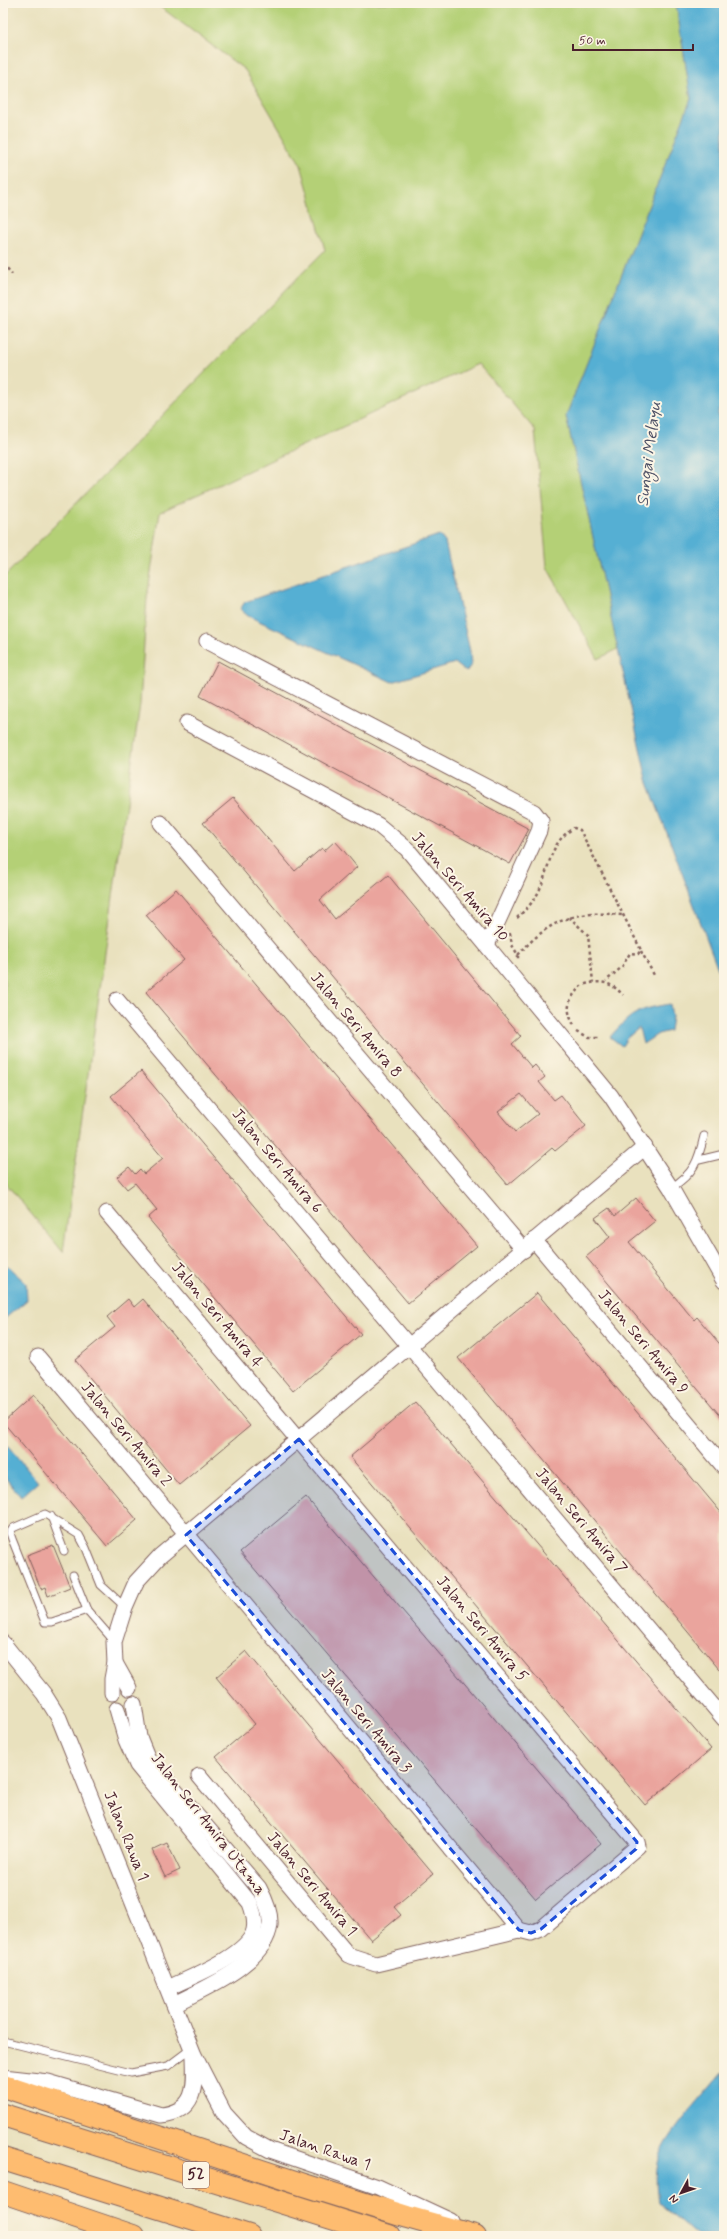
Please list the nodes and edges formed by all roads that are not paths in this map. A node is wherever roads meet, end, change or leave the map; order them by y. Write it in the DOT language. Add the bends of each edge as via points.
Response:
graph roads {
  1 [pos="207,641"];
  2 [pos="187,723"];
  3 [pos="161,824"];
  4 [pos="487,945"];
  5 [pos="117,1000"];
  6 [pos="704,1136"];
  7 [pos="645,1147"];
  8 [pos="724,1154"];
  9 [pos="699,1160"];
  10 [pos="671,1188"];
  11 [pos="106,1213"];
  12 [pos="529,1245"];
  13 [pos="724,1281"];
  14 [pos="410,1346"];
  15 [pos="38,1357"];
  16 [pos="299,1439"];
  17 [pos="724,1467"];
  18 [pos="51,1516"];
  19 [pos="186,1535"];
  20 [pos="64,1551"];
  21 [pos="73,1575"];
  22 [pos="125,1607"];
  23 [pos="87,1610"];
  24 [pos="114,1642"];
  25 [pos="3,1643"];
  26 [pos="115,1663"];
  27 [pos="129,1688"];
  28 [pos="112,1692"];
  29 [pos="134,1704"];
  30 [pos="136,1719"];
  31 [pos="724,1719"];
  32 [pos="199,1776"];
  33 [pos="519,1930"];
  34 [pos="541,1930"];
  35 [pos="168,1988"];
  36 [pos="174,2004"];
  37 [pos="3,2041"];
  38 [pos="193,2052"];
  39 [pos="3,2077"];
  40 [pos="3,2086"];
  41 [pos="3,2115"];
  42 [pos="3,2159"];
  43 [pos="3,2192"];
  44 [pos="134,2236"];
  45 [pos="249,2236"];
  46 [pos="389,2236"];
  47 [pos="475,2236"];
  48 [pos="482,2236"];
  1 -- 4 [label="street" via="534,812 540,821 539,831"];
  2 -- 4 [label="street, Jalan Seri Amira 10" via="378,825 407,849"];
  3 -- 12 [label="street, Jalan Seri Amira 8"];
  4 -- 7 [label="street, Jalan Seri Amira 10" via="611,1096"];
  5 -- 14 [label="street, Jalan Seri Amira 6"];
  6 -- 9 [label="lane"];
  7 -- 10 [label="street, Jalan Seri Amira 10"];
  7 -- 12 [label="street"];
  8 -- 9 [label="lane"];
  9 -- 10 [label="lane" via="683,1180"];
  10 -- 13 [label="street, Jalan Seri Amira 10"];
  11 -- 16 [label="street, Jalan Seri Amira 4"];
  12 -- 14 [label="street"];
  12 -- 17 [label="street, Jalan Seri Amira 9"];
  14 -- 16 [label="street"];
  14 -- 31 [label="street, Jalan Seri Amira 7"];
  15 -- 19 [label="street, Jalan Seri Amira 2"];
  16 -- 19 [label="street"];
  16 -- 34 [label="street, Jalan Seri Amira 5" via="637,1842 636,1849"];
  18 -- 20 [label="lane"];
  18 -- 22 [label="lane" via="79,1535 100,1585"];
  18 -- 23 [label="lane" via="45,1514 13,1528 10,1533 12,1539 45,1622"];
  19 -- 22 [label="street" via="160,1556 136,1582"];
  19 -- 33 [label="street, Jalan Seri Amira 3"];
  21 -- 23 [label="lane"];
  22 -- 24 [label="street"];
  23 -- 24 [label="lane"];
  24 -- 26 [label="street"];
  25 -- 35 [label="street, Jalan Rawa 1" via="44,1694 59,1718"];
  26 -- 27 [label="street"];
  26 -- 28 [label="street"];
  29 -- 30 [label="street, Jalan Seri Amira Utama"];
  30 -- 35 [label="street, Jalan Seri Amira Utama" via="119,1716 126,1740 138,1764 250,1902 254,1917 254,1931 245,1945 217,1965"];
  30 -- 36 [label="street, Jalan Seri Amira Utama" via="139,1737 148,1759 259,1888 268,1905 270,1924 266,1941 252,1958 224,1977"];
  32 -- 33 [label="street, Jalan Seri Amira 1" via="348,1955 376,1964"];
  33 -- 34 [label="street, Jalan Seri Amira 1" via="531,1933"];
  35 -- 36 [label="street, Jalan Rawa 1"];
  36 -- 38 [label="street, Jalan Rawa 1"];
  37 -- 38 [label="lane" via="131,2074 168,2066"];
  38 -- 39 [label="street, Jalan Rawa 1" via="194,2089 188,2104 175,2113 162,2115 48,2082"];
  38 -- 48 [label="street, Jalan Rawa 1" via="224,2113 246,2137 270,2150 378,2187"];
  40 -- 47 [label="main road" via="304,2185"];
  41 -- 46 [label="main road, 52"];
  42 -- 45 [label="main road"];
  43 -- 44 [label="main road"];
}
